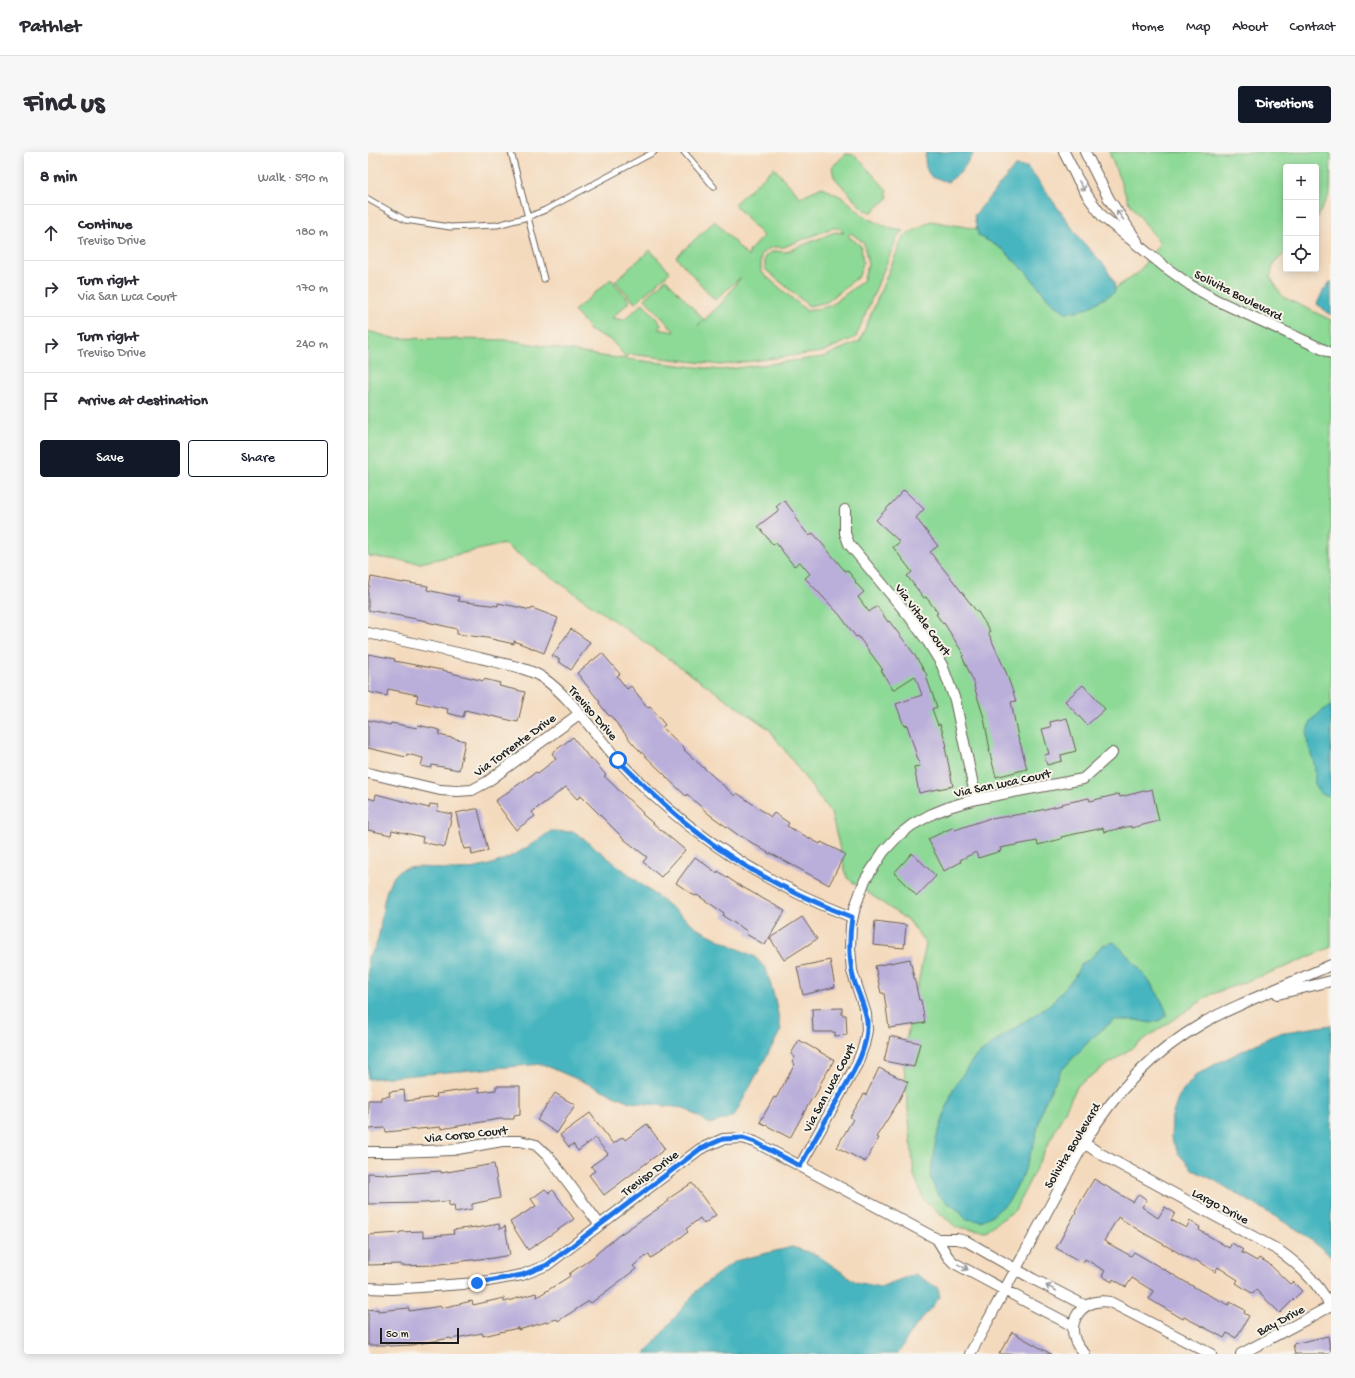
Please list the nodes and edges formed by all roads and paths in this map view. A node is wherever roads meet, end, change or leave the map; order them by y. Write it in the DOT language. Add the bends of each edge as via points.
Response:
graph roads {
  1 [pos="511,152"];
  2 [pos="654,152"];
  3 [pos="684,152"];
  4 [pos="1064,152"];
  5 [pos="1085,152"];
  6 [pos="714,187"];
  7 [pos="368,199"];
  8 [pos="528,217"];
  9 [pos="1142,247"];
  10 [pos="544,279"];
  11 [pos="1331,354"];
  12 [pos="845,510"];
  13 [pos="368,633"];
  14 [pos="579,714"];
  15 [pos="1112,753"];
  16 [pos="368,773"];
  17 [pos="976,799"];
  18 [pos="852,917"];
  19 [pos="1331,965"];
  20 [pos="1331,981"];
  21 [pos="1250,1000"];
  22 [pos="1084,1143"];
  23 [pos="368,1152"];
  24 [pos="800,1166"];
  25 [pos="600,1225"];
  26 [pos="937,1239"];
  27 [pos="1016,1268"];
  28 [pos="368,1288"];
  29 [pos="1005,1290"];
  30 [pos="1086,1306"];
  31 [pos="1331,1306"];
  32 [pos="1073,1326"];
  33 [pos="970,1354"];
  34 [pos="1085,1354"];
  35 [pos="1212,1354"];
  36 [pos="1241,1354"];
  1 -- 8 [label="lane"];
  2 -- 8 [label="lane"];
  3 -- 6 [label="lane"];
  4 -- 9 [label="street, Solivita Boulevard, one-way" via="1077,178 1103,217"];
  9 -- 5 [label="street, Solivita Boulevard, one-way" via="1109,199"];
  7 -- 8 [label="lane" via="405,220 450,227 497,225"];
  8 -- 10 [label="lane"];
  9 -- 11 [label="street, Solivita Boulevard" via="1183,281 1216,300"];
  12 -- 17 [label="street, Via Vitale Court" via="845,533 850,544 909,616 942,665 956,700"];
  13 -- 14 [label="street, Treviso Drive" via="518,667 542,677 562,693"];
  14 -- 16 [label="street, Via Torrente Drive" via="487,782 472,790 440,790"];
  14 -- 18 [label="street, Treviso Drive" via="618,760 662,804 703,837 745,866 820,904"];
  15 -- 17 [label="street, Via San Luca Court" via="1083,779"];
  17 -- 18 [label="street, Via San Luca Court" via="932,814 898,836 884,851 865,880"];
  18 -- 24 [label="street, Via San Luca Court" via="851,962 866,1014 866,1038 857,1064"];
  19 -- 21 [label="street, Solivita Boulevard"];
  20 -- 21 [label="street, Solivita Boulevard"];
  21 -- 22 [label="street, Solivita Boulevard" via="1203,1023 1148,1063 1117,1095"];
  22 -- 27 [label="street, Solivita Boulevard"];
  22 -- 31 [label="street, Largo Drive" via="1278,1250 1305,1272"];
  23 -- 25 [label="street, Via Corso Court" via="452,1150 502,1141 520,1141 536,1145 549,1157"];
  24 -- 25 [label="street, Treviso Drive" via="755,1142 743,1138 723,1139 700,1149"];
  24 -- 26 [label="street, Treviso Drive"];
  25 -- 28 [label="street, Treviso Drive" via="547,1265 522,1275 477,1283 392,1290"];
  26 -- 27 [label="street, Treviso Drive" via="962,1239"];
  26 -- 29 [label="street, Treviso Drive, one-way" via="951,1260"];
  27 -- 29 [label="street, Solivita Boulevard"];
  30 -- 27 [label="street, Treviso Drive, one-way"];
  29 -- 32 [label="street, Treviso Drive"];
  29 -- 33 [label="street, Solivita Boulevard"];
  30 -- 32 [label="street" via="1077,1315"];
  30 -- 35 [label="street" via="1096,1301 1110,1302"];
  31 -- 36 [label="street, Bay Drive"];
  32 -- 34 [label="street" via="1075,1343"];
}
